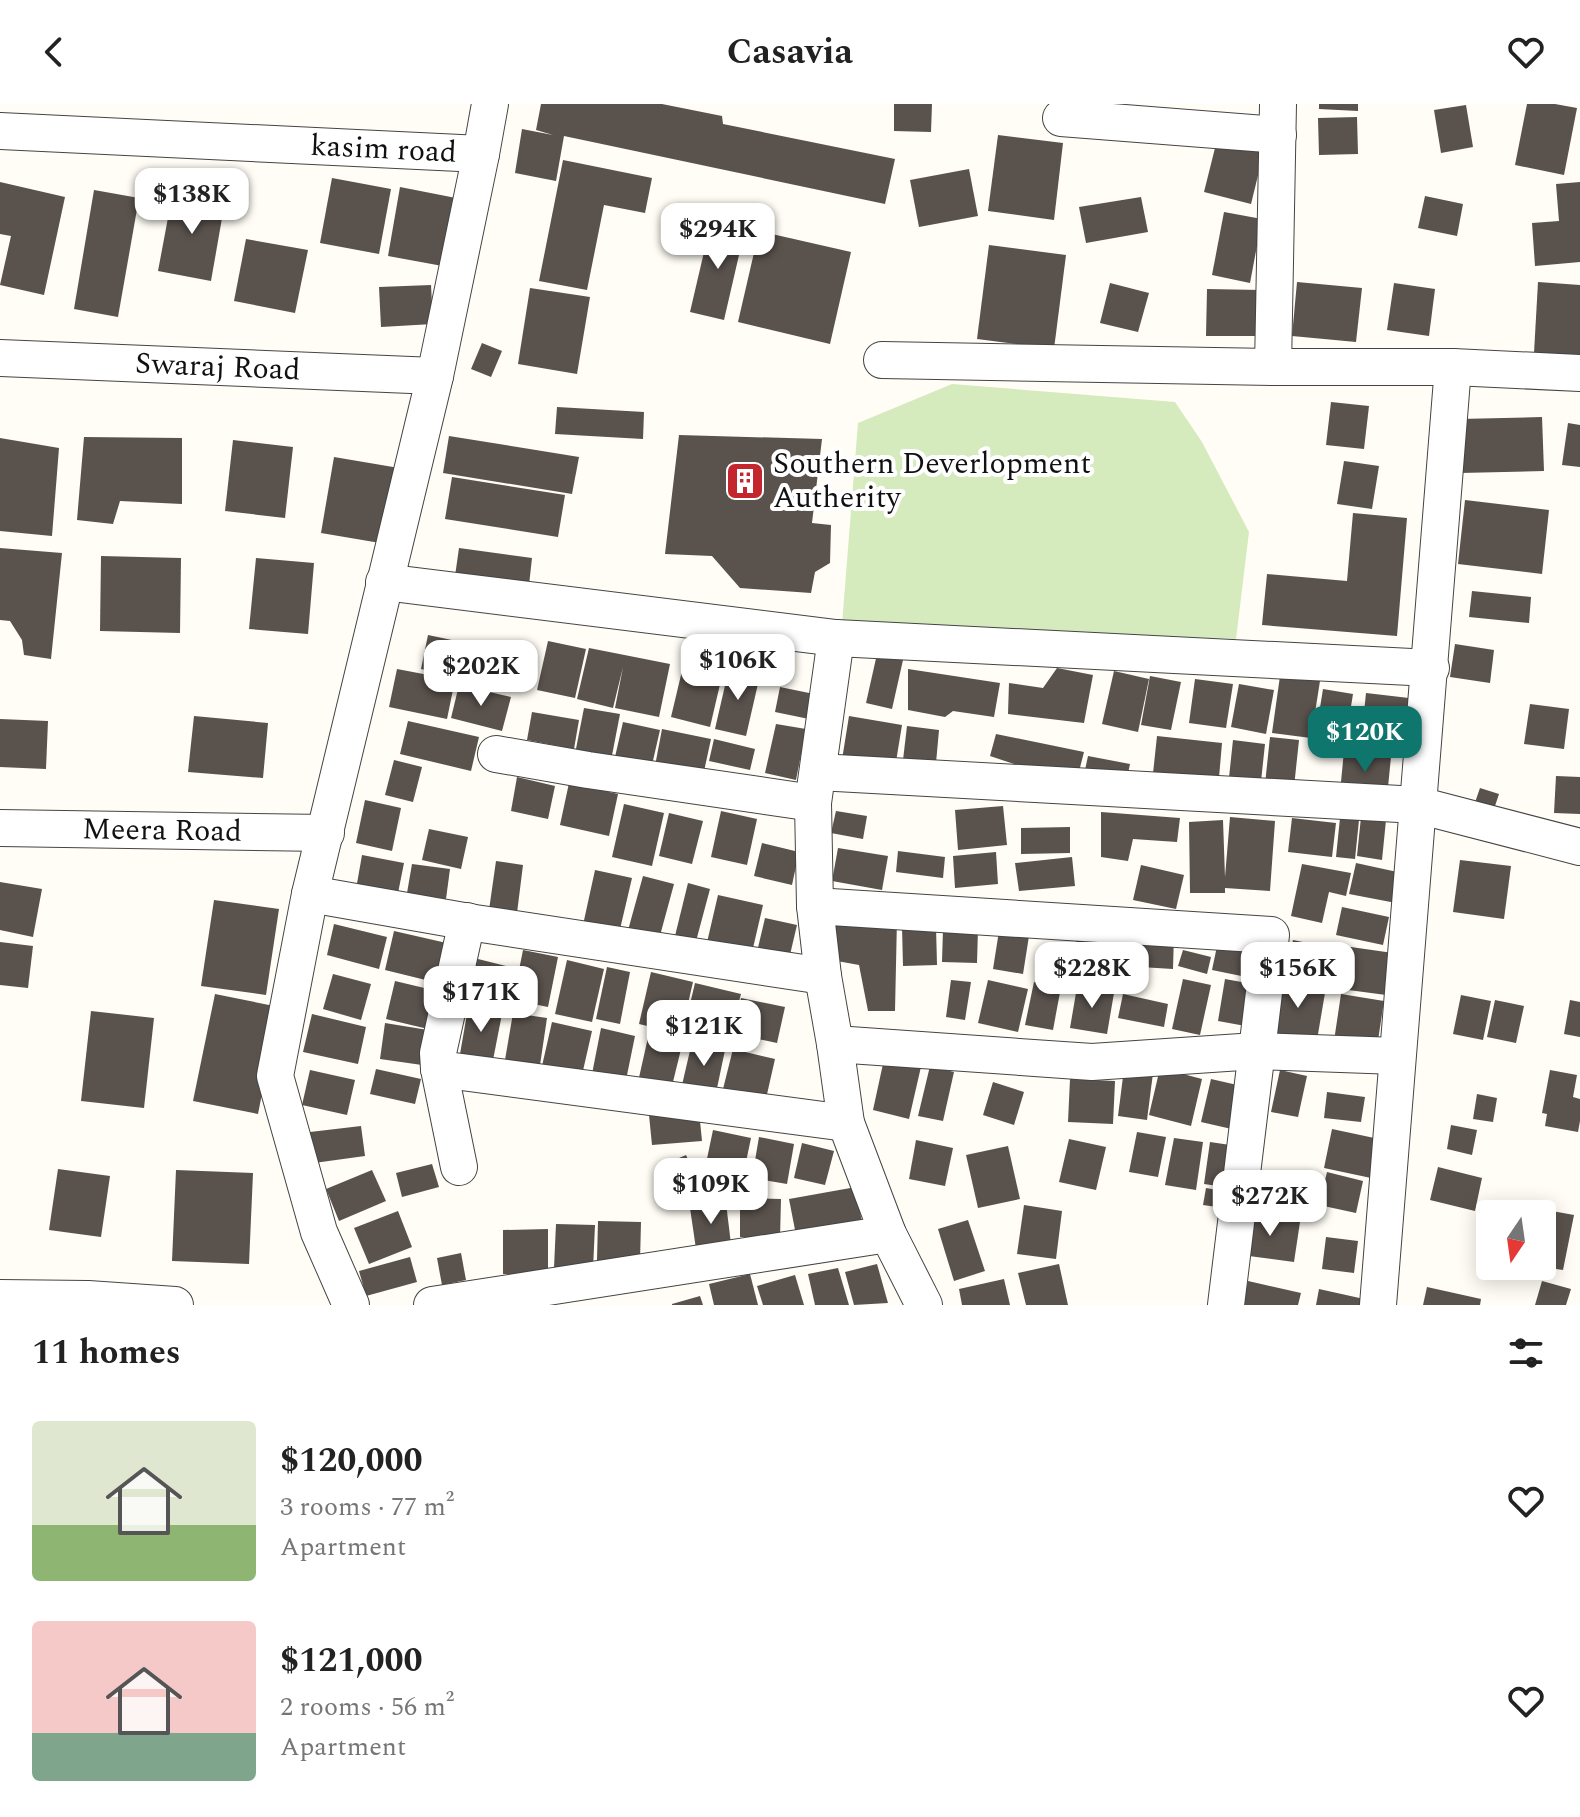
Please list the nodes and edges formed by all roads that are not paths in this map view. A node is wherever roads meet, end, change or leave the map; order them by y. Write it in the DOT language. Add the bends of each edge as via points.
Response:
graph roads {
  1 [pos="490,104"];
  2 [pos="1061,118"];
  3 [pos="1278,119"];
  4 [pos="0,131"];
  5 [pos="481,154"];
  6 [pos="0,358"];
  7 [pos="882,360"];
  8 [pos="1273,367"];
  9 [pos="1453,367"];
  10 [pos="1580,373"];
  11 [pos="435,376"];
  12 [pos="384,582"];
  13 [pos="836,638"];
  14 [pos="1431,668"];
  15 [pos="496,754"];
  16 [pos="816,788"];
  17 [pos="1418,805"];
  18 [pos="0,828"];
  19 [pos="326,833"];
  20 [pos="1580,847"];
  21 [pos="310,894"];
  22 [pos="815,906"];
  23 [pos="467,921"];
  24 [pos="823,976"];
  25 [pos="835,1044"];
  26 [pos="1256,1051"];
  27 [pos="1397,1056"];
  28 [pos="439,1069"];
  29 [pos="846,1123"];
  30 [pos="459,1167"];
  31 [pos="888,1234"];
  32 [pos="0,1298"];
  33 [pos="175,1305"];
  34 [pos="351,1305"];
  35 [pos="432,1305"];
  36 [pos="924,1305"];
  37 [pos="1226,1305"];
  38 [pos="1378,1305"];
  1 -- 5 [label="street"];
  2 -- 3 [label="street"];
  3 -- 8 [label="street"];
  4 -- 5 [label="street, kasim road"];
  5 -- 11 [label="street"];
  6 -- 11 [label="street, Swaraj Road"];
  7 -- 8 [label="street"];
  8 -- 9 [label="street"];
  9 -- 10 [label="street"];
  9 -- 14 [label="street"];
  11 -- 12 [label="street"];
  12 -- 13 [label="street"];
  12 -- 19 [label="street"];
  13 -- 14 [label="street"];
  13 -- 16 [label="street"];
  14 -- 17 [label="street"];
  15 -- 16 [label="street" via="588,770"];
  16 -- 17 [label="street"];
  16 -- 22 [label="street"];
  17 -- 20 [label="street"];
  17 -- 27 [label="street"];
  18 -- 19 [label="street, Meera Road"];
  19 -- 21 [label="street"];
  21 -- 23 [label="street"];
  21 -- 34 [label="street" via="275,1076 319,1232"];
  22 -- 24 [label="street"];
  22 -- 26 [label="street" via="1271,935"];
  23 -- 24 [label="street"];
  23 -- 28 [label="street"];
  24 -- 25 [label="street"];
  25 -- 26 [label="street" via="1092,1062"];
  25 -- 29 [label="street"];
  26 -- 27 [label="street"];
  26 -- 37 [label="street"];
  27 -- 38 [label="street"];
  28 -- 29 [label="street"];
  28 -- 30 [label="street"];
  29 -- 31 [label="street"];
  31 -- 35 [label="street"];
  31 -- 36 [label="street"];
  32 -- 33 [label="street"];
}
